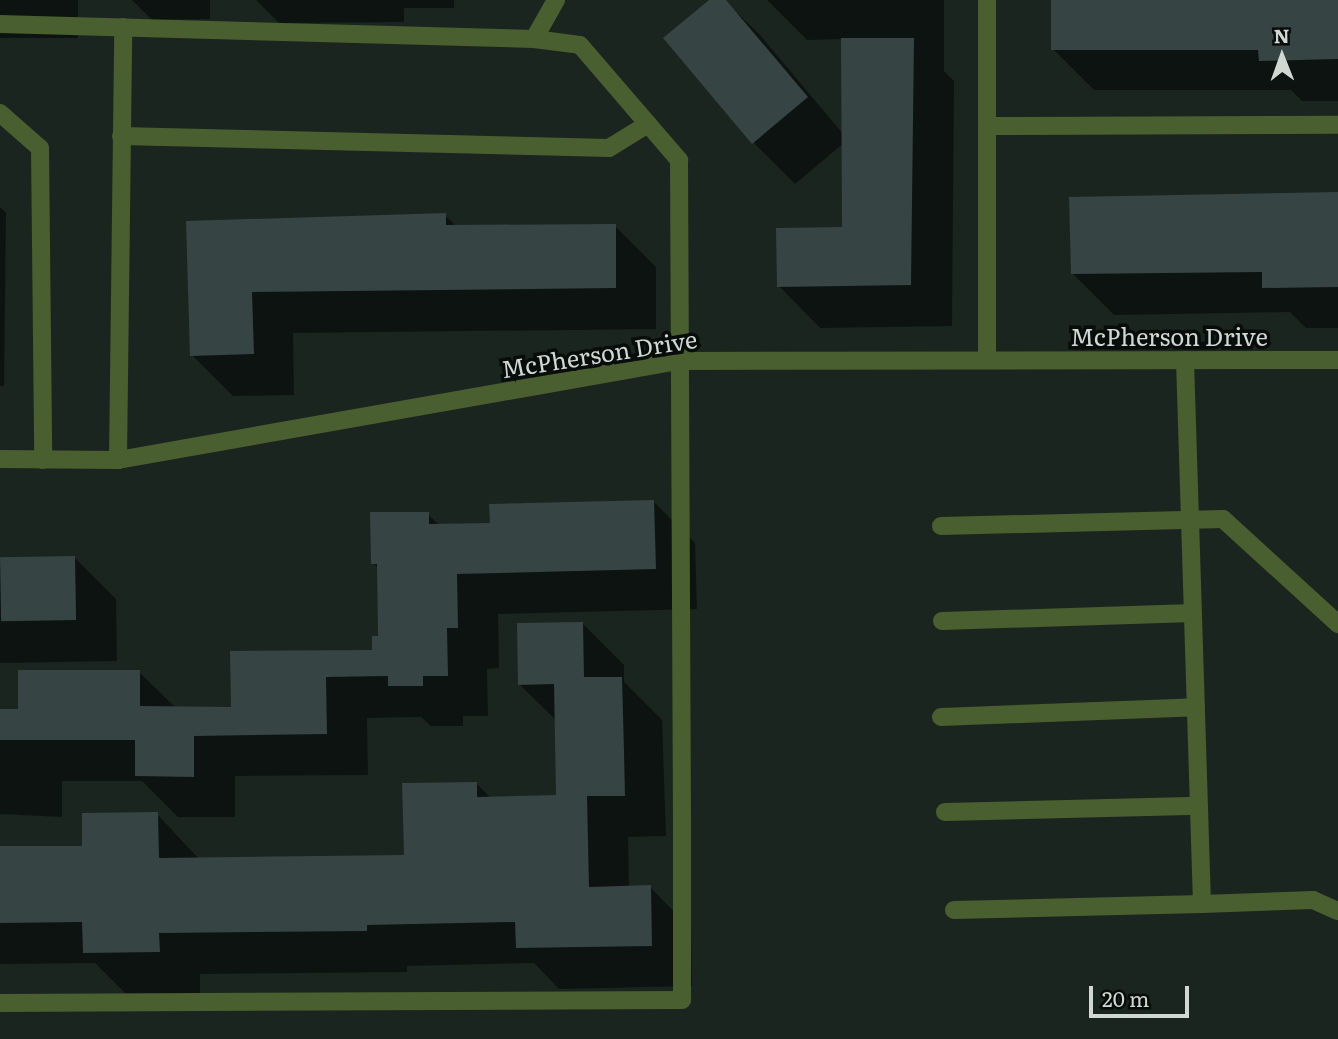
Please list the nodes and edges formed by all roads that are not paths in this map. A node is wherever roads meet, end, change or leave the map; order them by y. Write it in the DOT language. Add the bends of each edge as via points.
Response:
graph roads {
  1 [pos="556,0"];
  2 [pos="987,0"];
  3 [pos="0,24"];
  4 [pos="123,27"];
  5 [pos="534,39"];
  6 [pos="0,113"];
  7 [pos="648,124"];
  8 [pos="987,125"];
  9 [pos="1338,125"];
  10 [pos="121,136"];
  11 [pos="987,360"];
  12 [pos="1185,360"];
  13 [pos="1338,360"];
  14 [pos="678,361"];
  15 [pos="0,459"];
  16 [pos="43,460"];
  17 [pos="118,460"];
  18 [pos="1190,520"];
  19 [pos="941,526"];
  20 [pos="1193,613"];
  21 [pos="942,621"];
  22 [pos="1338,624"];
  23 [pos="1196,707"];
  24 [pos="942,717"];
  25 [pos="1199,806"];
  26 [pos="945,812"];
  27 [pos="1202,904"];
  28 [pos="954,910"];
  29 [pos="1338,911"];
  30 [pos="0,1003"];
  1 -- 5 [label="street"];
  2 -- 8 [label="street"];
  3 -- 4 [label="street"];
  4 -- 5 [label="street"];
  4 -- 10 [label="street"];
  5 -- 7 [label="street" via="580,45"];
  6 -- 16 [label="street" via="40,148"];
  7 -- 10 [label="street" via="609,148"];
  7 -- 14 [label="street" via="679,160"];
  8 -- 9 [label="street"];
  8 -- 11 [label="street"];
  10 -- 17 [label="street"];
  11 -- 12 [label="street, McPherson Drive"];
  11 -- 14 [label="street, McPherson Drive"];
  12 -- 13 [label="street, McPherson Drive"];
  12 -- 18 [label="street"];
  14 -- 17 [label="street, McPherson Drive"];
  14 -- 30 [label="street" via="682,1000"];
  15 -- 16 [label="street, McPherson Drive"];
  16 -- 17 [label="street, McPherson Drive"];
  18 -- 19 [label="street"];
  18 -- 20 [label="street"];
  18 -- 22 [label="street" via="1223,519"];
  20 -- 21 [label="street"];
  20 -- 23 [label="street"];
  23 -- 24 [label="street"];
  23 -- 25 [label="street"];
  25 -- 26 [label="street"];
  25 -- 27 [label="street"];
  27 -- 28 [label="street"];
  27 -- 29 [label="street" via="1312,900"];
}
